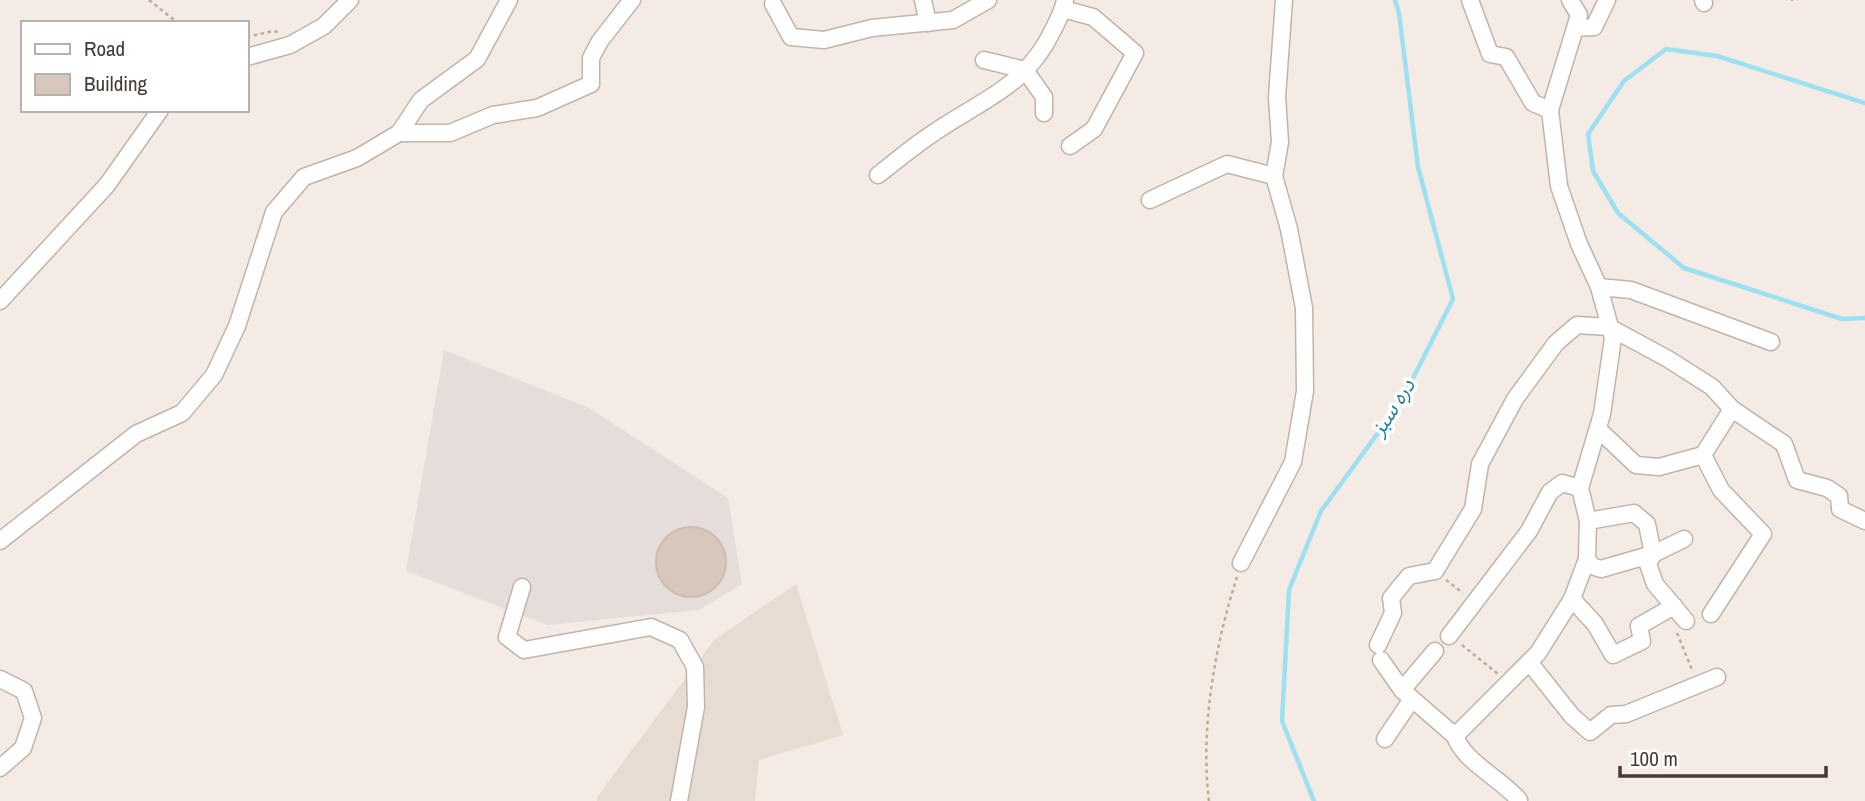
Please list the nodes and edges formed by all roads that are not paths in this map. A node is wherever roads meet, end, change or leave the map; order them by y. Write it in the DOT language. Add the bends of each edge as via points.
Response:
graph roads {
  1 [pos="350,0"];
  2 [pos="509,0"];
  3 [pos="632,0"];
  4 [pos="923,0"];
  5 [pos="988,0"];
  6 [pos="1284,0"];
  7 [pos="1470,0"];
  8 [pos="1570,0"];
  9 [pos="1607,0"];
  10 [pos="774,4"];
  11 [pos="1064,5"];
  12 [pos="928,23"];
  13 [pos="1576,28"];
  14 [pos="248,57"];
  15 [pos="984,60"];
  16 [pos="1025,70"];
  17 [pos="1550,110"];
  18 [pos="159,112"];
  19 [pos="1044,113"];
  20 [pos="399,133"];
  21 [pos="1070,146"];
  22 [pos="878,175"];
  23 [pos="1274,176"];
  24 [pos="1150,200"];
  25 [pos="1599,287"];
  26 [pos="0,301"];
  27 [pos="1609,327"];
  28 [pos="1771,342"];
  29 [pos="1732,409"];
  30 [pos="1598,429"];
  31 [pos="1703,455"];
  32 [pos="1580,488"];
  33 [pos="1588,521"];
  34 [pos="1865,521"];
  35 [pos="1684,539"];
  36 [pos="0,541"];
  37 [pos="1653,554"];
  38 [pos="1587,559"];
  39 [pos="1241,563"];
  40 [pos="522,587"];
  41 [pos="1572,599"];
  42 [pos="1674,606"];
  43 [pos="1712,614"];
  44 [pos="1686,621"];
  45 [pos="1449,636"];
  46 [pos="1435,651"];
  47 [pos="1530,662"];
  48 [pos="1717,677"];
  49 [pos="0,679"];
  50 [pos="1407,694"];
  51 [pos="1455,736"];
  52 [pos="1385,739"];
  53 [pos="0,768"];
  54 [pos="1519,800"];
  55 [pos="679,801"];
  1 -- 14 [label="street" via="324,26 290,45"];
  2 -- 20 [label="street" via="477,59 421,100"];
  3 -- 20 [label="street" via="591,58 591,84 537,107 493,115 450,133"];
  4 -- 12 [label="street"];
  5 -- 12 [label="street" via="953,20"];
  6 -- 23 [label="street" via="1280,142"];
  7 -- 17 [label="street" via="1490,54 1506,57 1534,103"];
  8 -- 13 [label="street" via="1579,15"];
  9 -- 13 [label="street" via="1594,27"];
  10 -- 12 [label="street" via="792,37 824,40 872,28"];
  11 -- 16 [label="street" via="1044,50"];
  11 -- 21 [label="street" via="1093,17 1135,53 1094,129"];
  13 -- 17 [label="street"];
  15 -- 16 [label="street"];
  16 -- 19 [label="street" via="1044,97"];
  16 -- 22 [label="street" via="983,105 929,135"];
  17 -- 25 [label="street" via="1559,186"];
  18 -- 26 [label="street" via="107,185"];
  20 -- 36 [label="street" via="357,158 304,177 274,212 237,326 214,375 182,413 136,434"];
  23 -- 24 [label="street" via="1227,164"];
  23 -- 39 [label="street" via="1304,308 1305,391 1293,462"];
  25 -- 27 [label="street"];
  25 -- 28 [label="street" via="1632,290"];
  27 -- 29 [label="street" via="1712,387"];
  27 -- 30 [label="street" via="1613,338"];
  27 -- 50 [label="street" via="1577,324 1556,343 1515,399 1480,464 1473,509 1435,571 1409,576 1391,597 1394,613 1380,652"];
  29 -- 31 [label="street"];
  29 -- 34 [label="street" via="1784,444 1797,480 1827,488 1839,496 1840,509"];
  30 -- 31 [label="street" via="1636,465 1659,467"];
  30 -- 32 [label="street"];
  31 -- 43 [label="street" via="1721,489 1763,534"];
  32 -- 33 [label="street"];
  32 -- 45 [label="street" via="1562,483 1550,492 1529,531"];
  33 -- 37 [label="street" via="1633,513 1647,524"];
  33 -- 38 [label="street"];
  35 -- 37 [label="street"];
  37 -- 38 [label="street" via="1601,569"];
  37 -- 42 [label="street" via="1648,564 1655,584"];
  38 -- 41 [label="street"];
  40 -- 55 [label="street" via="508,637 524,650 650,627 680,640 695,667 696,707"];
  41 -- 42 [label="street" via="1595,624 1613,655 1642,640 1639,626"];
  41 -- 47 [label="street"];
  42 -- 44 [label="street"];
  46 -- 50 [label="street"];
  47 -- 48 [label="street" via="1590,732 1611,715"];
  47 -- 51 [label="street"];
  49 -- 53 [label="street" via="24,691 33,718 23,748"];
  50 -- 51 [label="street"];
  50 -- 52 [label="street"];
  51 -- 54 [label="street" via="1475,762"];
}
